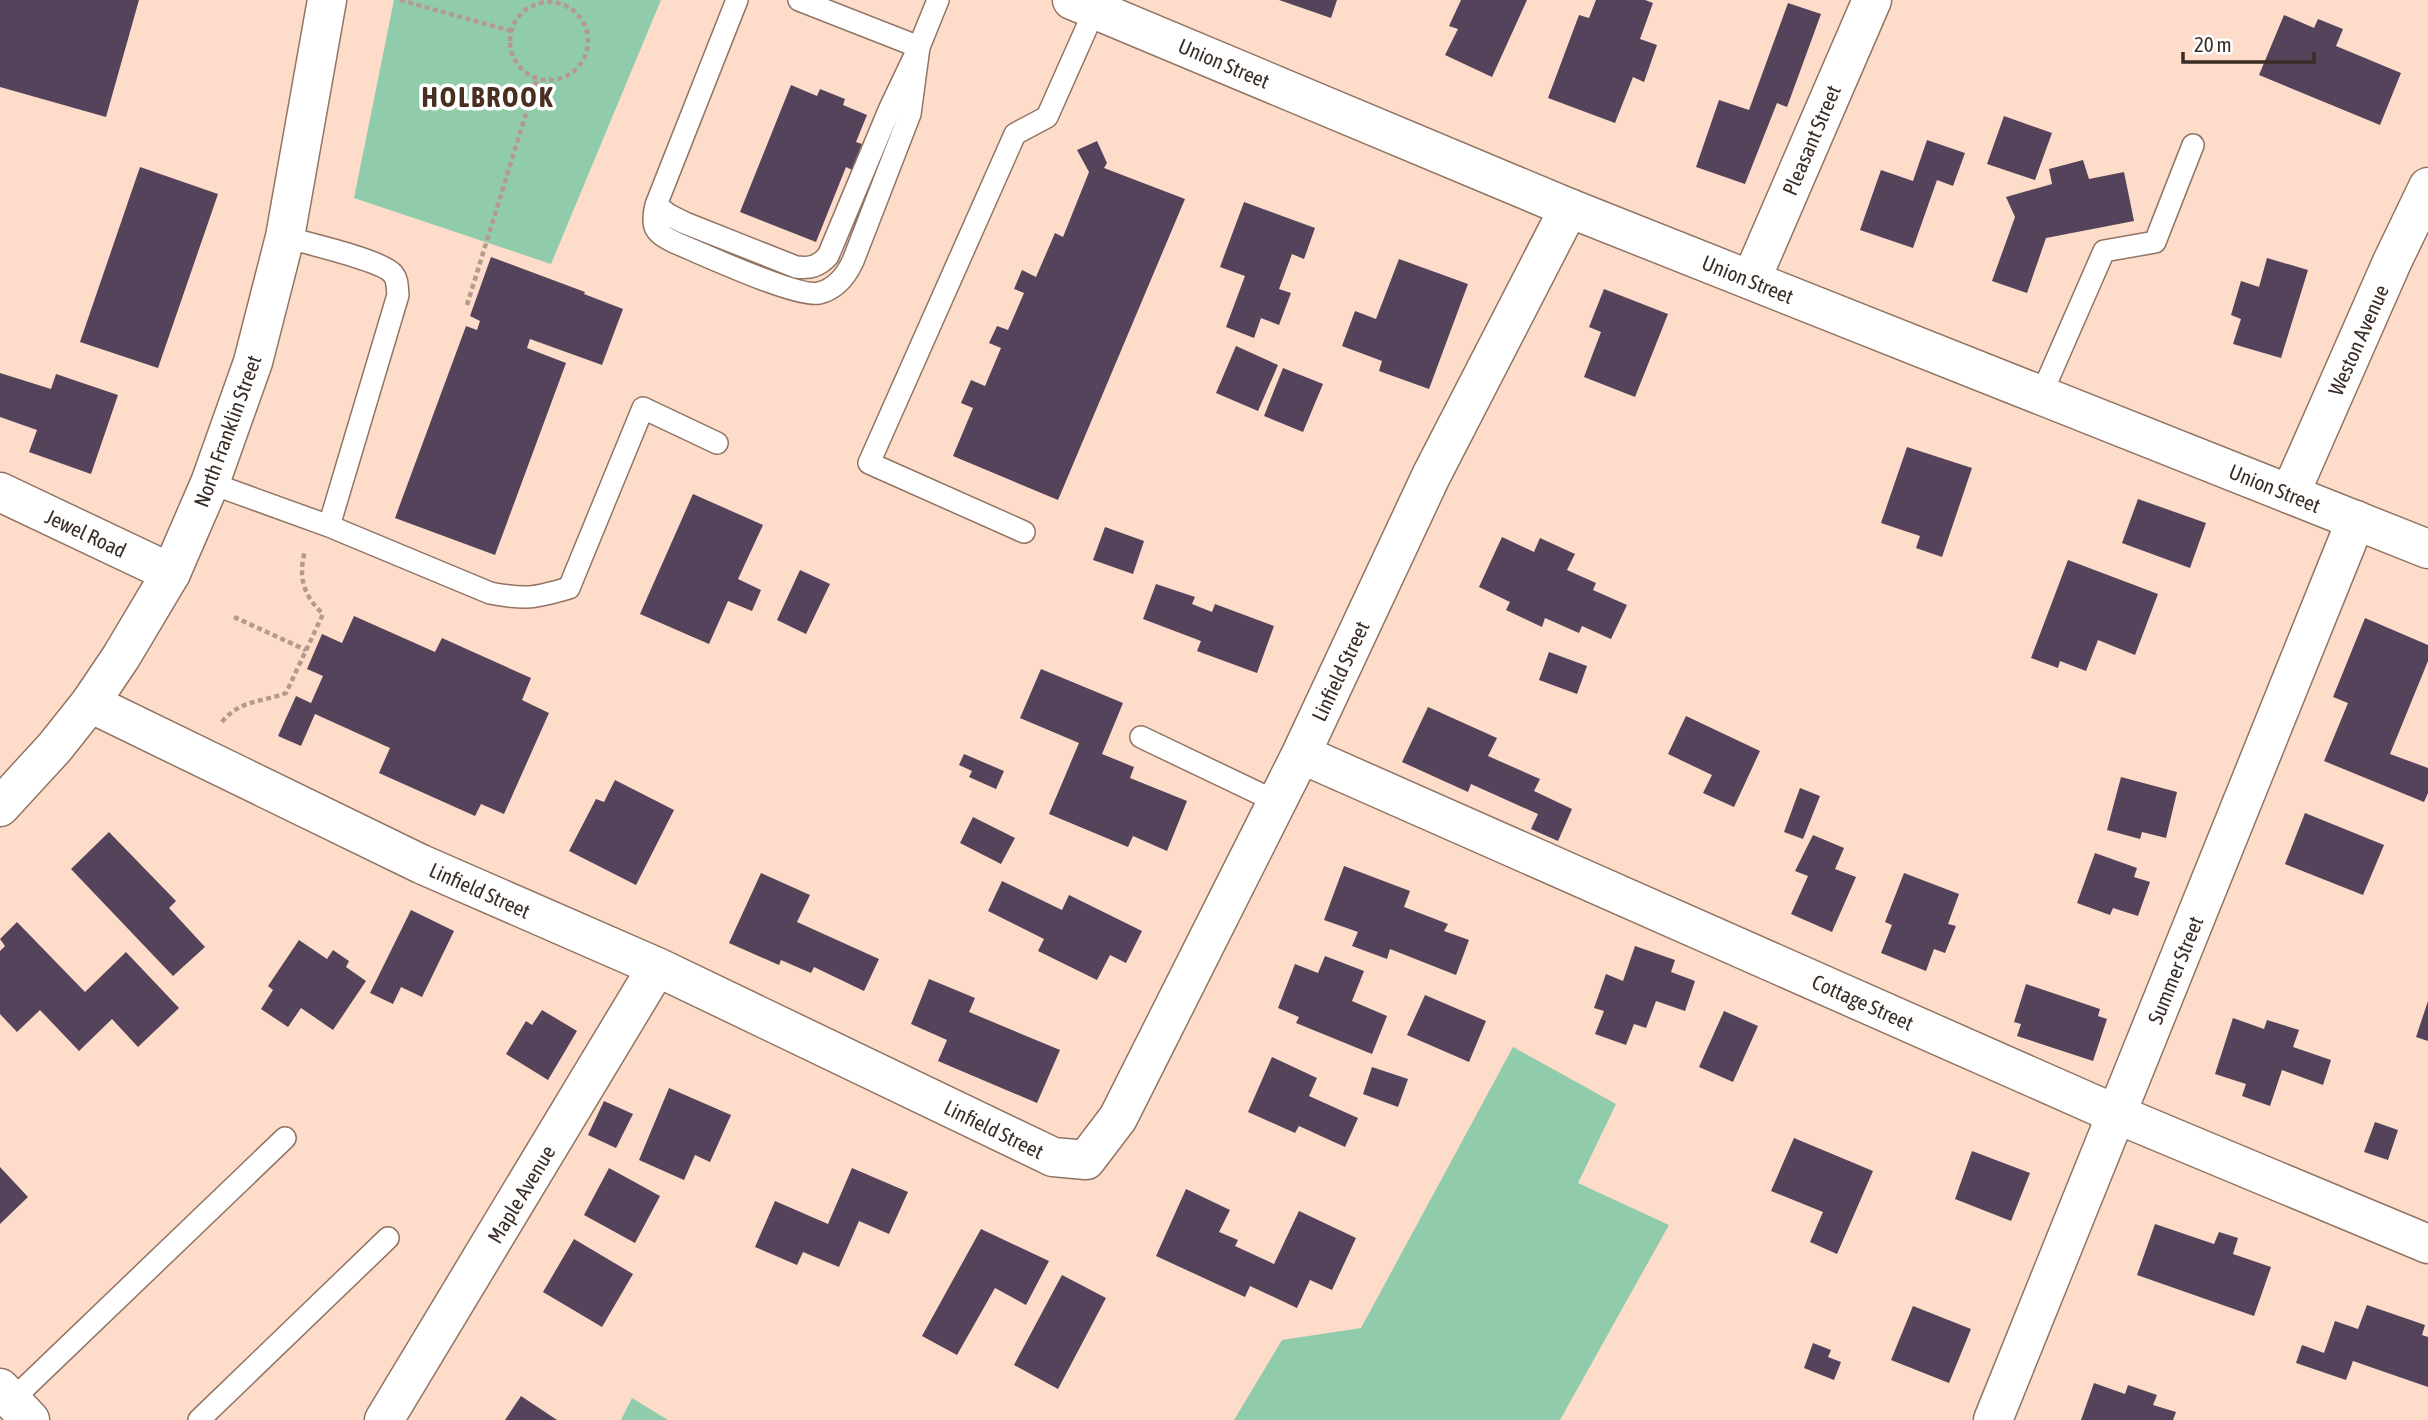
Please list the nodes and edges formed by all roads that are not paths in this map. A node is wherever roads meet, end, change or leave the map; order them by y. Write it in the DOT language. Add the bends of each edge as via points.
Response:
graph roads {
  1 [pos="327,0"];
  2 [pos="737,0"];
  3 [pos="799,0"];
  4 [pos="938,0"];
  5 [pos="1872,0"];
  6 [pos="1084,5"];
  7 [pos="919,47"];
  8 [pos="2193,145"];
  9 [pos="2428,187"];
  10 [pos="1569,208"];
  11 [pos="285,237"];
  12 [pos="1751,280"];
  13 [pos="2041,396"];
  14 [pos="717,443"];
  15 [pos="211,483"];
  16 [pos="0,492"];
  17 [pos="2290,494"];
  18 [pos="2356,520"];
  19 [pos="329,526"];
  20 [pos="1024,532"];
  21 [pos="2428,549"];
  22 [pos="171,573"];
  23 [pos="90,703"];
  24 [pos="1141,737"];
  25 [pos="1301,754"];
  26 [pos="1277,802"];
  27 [pos="0,807"];
  28 [pos="657,967"];
  29 [pos="2118,1113"];
  30 [pos="285,1138"];
  31 [pos="387,1238"];
  32 [pos="2428,1244"];
  33 [pos="14,1403"];
  34 [pos="199,1420"];
  35 [pos="384,1420"];
  36 [pos="1993,1420"];
  1 -- 11 [label="street, North Franklin Street"];
  2 -- 7 [label="lane" via="653,218 659,233 677,243 797,292 817,293 834,285 853,261 910,114"];
  3 -- 7 [label="lane"];
  4 -- 7 [label="lane"];
  5 -- 12 [label="street, Pleasant Street"];
  6 -- 10 [label="street, Union Street"];
  6 -- 20 [label="lane" via="1047,117 1014,134 869,463"];
  8 -- 13 [label="lane" via="2155,242 2104,251"];
  9 -- 17 [label="street, Weston Avenue"];
  10 -- 12 [label="street, Union Street"];
  10 -- 25 [label="street, Linfield Street" via="1432,476"];
  11 -- 15 [label="street, North Franklin Street" via="253,362"];
  11 -- 19 [label="lane" via="375,264 394,275 397,284 398,295"];
  12 -- 13 [label="street, Union Street"];
  13 -- 17 [label="street, Union Street"];
  14 -- 19 [label="lane" via="643,408 569,588 532,598 490,593"];
  15 -- 19 [label="lane"];
  15 -- 22 [label="street, North Franklin Street"];
  16 -- 22 [label="street, Jewel Road"];
  17 -- 18 [label="street, Union Street"];
  18 -- 21 [label="street, Union Street"];
  18 -- 29 [label="street, Summer Street"];
  22 -- 23 [label="street, North Franklin Street"];
  23 -- 27 [label="street, North Franklin Street"];
  23 -- 28 [label="street, Linfield Street" via="421,864"];
  24 -- 26 [label="lane"];
  25 -- 26 [label="street, Linfield Street"];
  25 -- 29 [label="street, Cottage Street"];
  26 -- 28 [label="street, Linfield Street" via="1118,1118 1086,1160 1053,1157"];
  28 -- 35 [label="street, Maple Avenue"];
  29 -- 32 [label="street, Cottage Street"];
  29 -- 36 [label="street, Summer Street"];
  30 -- 33 [label="lane"];
  31 -- 34 [label="lane"];
}
